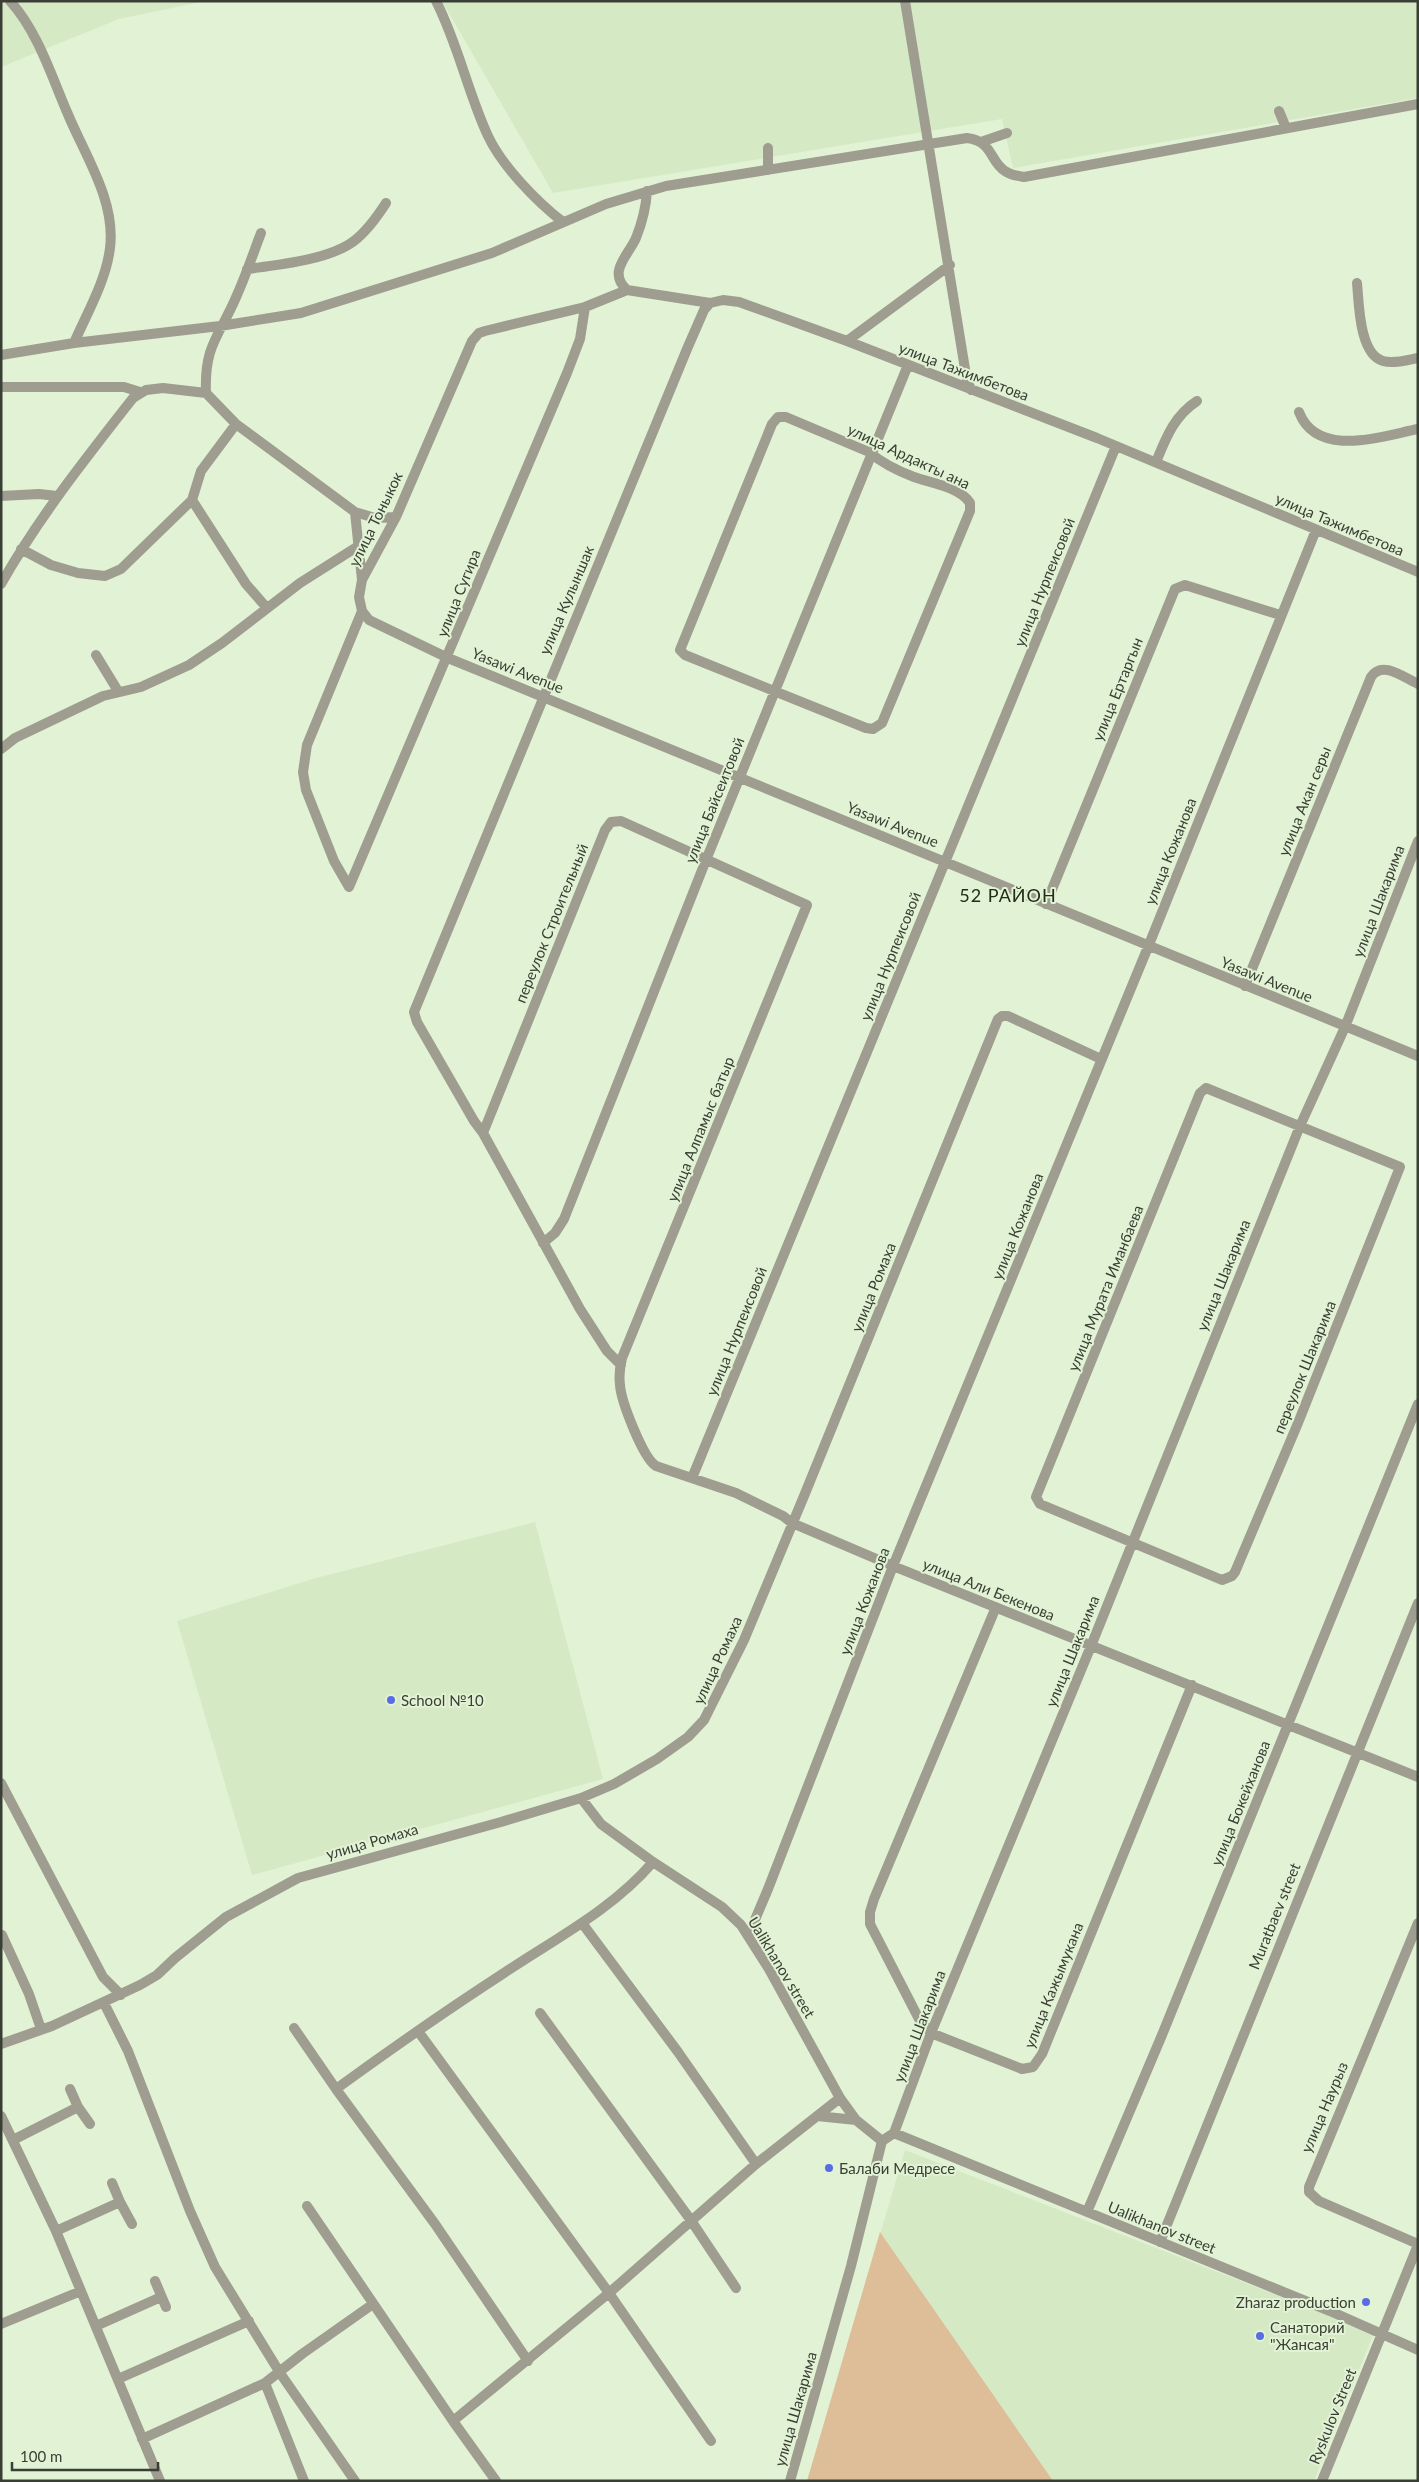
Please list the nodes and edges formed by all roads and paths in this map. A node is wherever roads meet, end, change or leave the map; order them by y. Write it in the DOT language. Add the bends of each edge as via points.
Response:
graph roads {
  1 [pos="10,1"];
  2 [pos="436,1"];
  3 [pos="905,1"];
  4 [pos="1418,104"];
  5 [pos="1279,111"];
  6 [pos="1286,128"];
  7 [pos="1007,132"];
  8 [pos="981,142"];
  9 [pos="930,145"];
  10 [pos="768,148"];
  11 [pos="768,170"];
  12 [pos="647,191"];
  13 [pos="386,203"];
  14 [pos="563,222"];
  15 [pos="261,233"];
  16 [pos="950,265"];
  17 [pos="247,269"];
  18 [pos="1357,283"];
  19 [pos="627,290"];
  20 [pos="710,303"];
  21 [pos="585,307"];
  22 [pos="220,326"];
  23 [pos="847,341"];
  24 [pos="74,343"];
  25 [pos="1,355"];
  26 [pos="1418,358"];
  27 [pos="908,365"];
  28 [pos="1,387"];
  29 [pos="971,390"];
  30 [pos="140,392"];
  31 [pos="206,393"];
  32 [pos="1197,401"];
  33 [pos="1299,412"];
  34 [pos="236,424"];
  35 [pos="1418,429"];
  36 [pos="1116,446"];
  37 [pos="872,455"];
  38 [pos="1156,462"];
  39 [pos="1,496"];
  40 [pos="57,496"];
  41 [pos="192,500"];
  42 [pos="355,512"];
  43 [pos="396,517"];
  44 [pos="1316,530"];
  45 [pos="360,545"];
  46 [pos="21,549"];
  47 [pos="1418,572"];
  48 [pos="362,580"];
  49 [pos="1,584"];
  50 [pos="266,607"];
  51 [pos="362,611"];
  52 [pos="1280,615"];
  53 [pos="96,655"];
  54 [pos="448,658"];
  55 [pos="1418,684"];
  56 [pos="118,691"];
  57 [pos="774,692"];
  58 [pos="542,697"];
  59 [pos="1,749"];
  60 [pos="740,777"];
  61 [pos="1418,841"];
  62 [pos="706,860"];
  63 [pos="944,862"];
  64 [pos="349,887"];
  65 [pos="1046,904"];
  66 [pos="1148,947"];
  67 [pos="1246,986"];
  68 [pos="1345,1027"];
  69 [pos="1418,1056"];
  70 [pos="1101,1059"];
  71 [pos="1300,1126"];
  72 [pos="483,1133"];
  73 [pos="543,1243"];
  74 [pos="621,1365"];
  75 [pos="1418,1404"];
  76 [pos="692,1478"];
  77 [pos="792,1523"];
  78 [pos="1132,1541"];
  79 [pos="893,1566"];
  80 [pos="1418,1603"];
  81 [pos="996,1607"];
  82 [pos="1091,1646"];
  83 [pos="1192,1685"];
  84 [pos="1288,1724"];
  85 [pos="1356,1753"];
  86 [pos="1418,1777"];
  87 [pos="1,1783"];
  88 [pos="581,1798"];
  89 [pos="653,1862"];
  90 [pos="582,1923"];
  91 [pos="1418,1923"];
  92 [pos="749,1934"];
  93 [pos="2,1935"];
  94 [pos="120,1995"];
  95 [pos="104,2003"];
  96 [pos="540,2013"];
  97 [pos="294,2028"];
  98 [pos="41,2029"];
  99 [pos="418,2031"];
  100 [pos="931,2033"];
  101 [pos="1,2044"];
  102 [pos="70,2089"];
  103 [pos="336,2089"];
  104 [pos="840,2098"];
  105 [pos="78,2107"];
  106 [pos="1,2116"];
  107 [pos="817,2116"];
  108 [pos="856,2120"];
  109 [pos="90,2124"];
  110 [pos="894,2132"];
  111 [pos="13,2140"];
  112 [pos="882,2141"];
  113 [pos="756,2164"];
  114 [pos="112,2183"];
  115 [pos="120,2202"];
  116 [pos="307,2206"];
  117 [pos="1088,2212"];
  118 [pos="690,2219"];
  119 [pos="132,2224"];
  120 [pos="56,2231"];
  121 [pos="1160,2242"];
  122 [pos="1418,2245"];
  123 [pos="155,2280"];
  124 [pos="736,2288"];
  125 [pos="81,2291"];
  126 [pos="609,2293"];
  127 [pos="373,2304"];
  128 [pos="249,2321"];
  129 [pos="1,2324"];
  130 [pos="96,2326"];
  131 [pos="1380,2334"];
  132 [pos="1418,2350"];
  133 [pos="528,2361"];
  134 [pos="280,2373"];
  135 [pos="118,2379"];
  136 [pos="265,2383"];
  137 [pos="453,2421"];
  138 [pos="142,2439"];
  139 [pos="711,2441"];
  140 [pos="160,2481"];
  141 [pos="304,2481"];
  142 [pos="355,2481"];
  143 [pos="496,2481"];
  144 [pos="790,2481"];
  145 [pos="1322,2481"];
  1 -- 24 [label="street" via="42,52 97,178 110,229 106,269"];
  2 -- 14 [label="street" via="489,138 511,170 547,210"];
  3 -- 9 [label="street"];
  4 -- 6 [label="street"];
  5 -- 6 [label="street"];
  6 -- 8 [label="street" via="1024,177 1004,171"];
  7 -- 8 [label="street"];
  8 -- 9 [label="street" via="967,138"];
  9 -- 11 [label="street"];
  9 -- 16 [label="street"];
  10 -- 11 [label="street"];
  11 -- 12 [label="street"];
  12 -- 14 [label="street"];
  12 -- 19 [label="street" via="642,222 619,266 620,283"];
  13 -- 17 [label="street" via="353,242 335,251"];
  14 -- 22 [label="street" via="492,253 327,305 277,318"];
  15 -- 17 [label="street"];
  16 -- 23 [label="street"];
  16 -- 29 [label="street"];
  17 -- 22 [label="street" via="237,297"];
  18 -- 26 [label="street" via="1364,336 1371,352 1383,361"];
  19 -- 20 [label="street, улица Тажимбетова"];
  19 -- 21 [label="street"];
  20 -- 23 [label="street, улица Тажимбетова" via="723,300 746,304"];
  20 -- 58 [label="street, улица Кулыншак" via="686,349"];
  21 -- 43 [label="street, улица Тоныкок" via="479,333 472,341"];
  21 -- 54 [label="street, улица Сугира" via="580,339 567,373"];
  22 -- 24 [label="street"];
  22 -- 31 [label="street" via="207,364"];
  23 -- 27 [label="street, улица Тажимбетова"];
  24 -- 25 [label="street"];
  27 -- 29 [label="street, улица Тажимбетова"];
  27 -- 37 [label="street, улица Байсеитовой"];
  28 -- 30 [label="street" via="124,386"];
  29 -- 36 [label="street, улица Тажимбетова"];
  30 -- 31 [label="street" via="168,388"];
  30 -- 40 [label="street"];
  31 -- 34 [label="street"];
  32 -- 38 [label="street" via="1169,431"];
  33 -- 35 [label="street" via="1302,420 1318,435 1341,442"];
  34 -- 41 [label="street" via="201,471"];
  34 -- 42 [label="street"];
  36 -- 38 [label="street, улица Тажимбетова"];
  36 -- 63 [label="street, улица Нурпеисовой"];
  37 -- 57 [label="street, улица Байсеитовой"];
  37 -- 57 [label="street, улица Ардакты ана" via="786,417 778,417 772,424 680,650 685,655"];
  37 -- 57 [label="street, улица Ардакты ана" via="913,476 963,495 970,503 970,511 931,606 878,726 866,728"];
  38 -- 44 [label="street, улица Тажимбетова"];
  39 -- 40 [label="street"];
  40 -- 46 [label="street"];
  41 -- 46 [label="street" via="121,569 105,576 78,574 51,565"];
  41 -- 50 [label="street" via="246,584"];
  42 -- 43 [label="street" via="374,518"];
  42 -- 45 [label="street"];
  43 -- 48 [label="street, улица Тоныкок"];
  44 -- 47 [label="street, улица Тажимбетова"];
  44 -- 52 [label="street, улица Кожанова"];
  45 -- 48 [label="street"];
  45 -- 50 [label="street"];
  46 -- 49 [label="street"];
  48 -- 51 [label="street, улица Тоныкок" via="359,604"];
  50 -- 56 [label="street" via="189,665 147,684"];
  51 -- 54 [label="street, Yasawi Avenue" via="369,620"];
  51 -- 64 [label="street, улица Тоныкок" via="307,745 303,772 306,790 334,861"];
  52 -- 65 [label="street, улица Ертаргын" via="1185,585 1175,589"];
  52 -- 66 [label="street, улица Кожанова"];
  53 -- 56 [label="street"];
  54 -- 58 [label="street, Yasawi Avenue"];
  54 -- 64 [label="street, улица Сугира"];
  55 -- 67 [label="street, улица Акан серы" via="1384,668 1377,670 1371,678"];
  56 -- 59 [label="street" via="15,738"];
  57 -- 60 [label="street, улица Байсеитовой"];
  58 -- 60 [label="street, Yasawi Avenue"];
  58 -- 72 [label="street, улица Кулыншак" via="414,1012"];
  60 -- 62 [label="street, улица Байсеитовой"];
  60 -- 63 [label="street, Yasawi Avenue"];
  61 -- 68 [label="street, улица Шакарима"];
  62 -- 72 [label="street, переулок Строительный" via="618,819 608,825"];
  62 -- 73 [label="street, улица Байсеитовой" via="564,1219"];
  62 -- 74 [label="street, улица Алпамыс батыр" via="806,905"];
  63 -- 65 [label="street, Yasawi Avenue"];
  63 -- 76 [label="street, улица Нурпеисовой"];
  65 -- 66 [label="street, Yasawi Avenue"];
  66 -- 67 [label="street, Yasawi Avenue"];
  66 -- 70 [label="street, улица Кожанова"];
  67 -- 68 [label="street, Yasawi Avenue"];
  68 -- 69 [label="street, Yasawi Avenue"];
  68 -- 71 [label="street, улица Шакарима"];
  70 -- 77 [label="street, улица Ромаха" via="1008,1016 998,1019"];
  70 -- 79 [label="street, улица Кожанова"];
  71 -- 78 [label="street, улица Шакарима"];
  71 -- 78 [label="street, улица Мурата Иманбаева" via="1212,1088 1202,1090 1044,1476 1036,1497 1040,1504"];
  71 -- 78 [label="street, переулок Шакарима" via="1400,1167 1298,1423 1232,1576 1222,1580"];
  72 -- 73 [label="street"];
  73 -- 74 [label="street" via="580,1310 607,1351"];
  74 -- 76 [label="street, улица Али Бекенова" via="620,1386 636,1435 648,1459 656,1466"];
  75 -- 84 [label="street, улица Бокейханова"];
  76 -- 77 [label="street, улица Али Бекенова" via="756,1502"];
  77 -- 79 [label="street, улица Али Бекенова"];
  77 -- 88 [label="street, улица Ромаха" via="744,1640 704,1720 688,1737 657,1759 614,1784"];
  78 -- 82 [label="street, улица Шакарима"];
  79 -- 81 [label="street, улица Али Бекенова"];
  79 -- 92 [label="street, улица Кожанова"];
  80 -- 85 [label="street, Muratbaev street"];
  81 -- 82 [label="street, улица Али Бекенова"];
  81 -- 100 [label="street" via="870,1912 870,1924 919,2019"];
  82 -- 83 [label="street, улица Али Бекенова"];
  82 -- 100 [label="street, улица Шакарима"];
  83 -- 84 [label="street, улица Али Бекенова"];
  83 -- 100 [label="street, улица Кажымукана" via="1035,2065 1022,2069"];
  84 -- 85 [label="street, улица Али Бекенова"];
  84 -- 117 [label="street, улица Бокейханова"];
  85 -- 86 [label="street, улица Али Бекенова"];
  85 -- 121 [label="street, Muratbaev street"];
  87 -- 94 [label="street" via="103,1977"];
  88 -- 89 [label="street, Ualikhanov street" via="601,1824"];
  88 -- 94 [label="street, улица Ромаха" via="298,1878 226,1917 157,1975"];
  89 -- 90 [label="street" via="620,1894"];
  89 -- 92 [label="street, Ualikhanov street" via="722,1906"];
  90 -- 99 [label="street"];
  90 -- 113 [label="street"];
  91 -- 122 [label="street, улица Наурыз" via="1309,2187 1319,2201"];
  92 -- 104 [label="street, Ualikhanov street"];
  93 -- 98 [label="street"];
  94 -- 95 [label="street, улица Ромаха"];
  95 -- 98 [label="street, улица Ромаха"];
  95 -- 128 [label="street" via="134,2067 215,2267"];
  96 -- 118 [label="street"];
  97 -- 103 [label="street"];
  98 -- 101 [label="street, улица Ромаха"];
  99 -- 103 [label="street"];
  99 -- 126 [label="street"];
  100 -- 110 [label="street, улица Шакарима"];
  102 -- 105 [label="street"];
  103 -- 133 [label="street" via="435,2224"];
  104 -- 107 [label="street"];
  104 -- 108 [label="street, Ualikhanov street"];
  105 -- 109 [label="street"];
  105 -- 111 [label="street"];
  106 -- 111 [label="street"];
  107 -- 108 [label="street"];
  107 -- 113 [label="street"];
  108 -- 112 [label="street, Ualikhanov street"];
  110 -- 112 [label="street"];
  110 -- 117 [label="street, Ualikhanov street"];
  111 -- 120 [label="street"];
  112 -- 144 [label="street, улица Шакарима" via="851,2266"];
  113 -- 118 [label="street"];
  114 -- 115 [label="street"];
  115 -- 119 [label="street"];
  115 -- 120 [label="street"];
  116 -- 127 [label="street"];
  117 -- 121 [label="street, Ualikhanov street"];
  118 -- 124 [label="street"];
  118 -- 126 [label="street"];
  120 -- 125 [label="street"];
  121 -- 131 [label="street, Ualikhanov street"];
  122 -- 131 [label="street"];
  123 -- 130 [label="street" via="163,2302"];
  125 -- 129 [label="street"];
  125 -- 130 [label="street"];
  126 -- 133 [label="street"];
  126 -- 139 [label="street"];
  127 -- 134 [label="street" via="289,2363"];
  127 -- 137 [label="street"];
  128 -- 134 [label="street"];
  128 -- 135 [label="street"];
  130 -- 135 [label="street"];
  131 -- 132 [label="street, Ualikhanov street"];
  131 -- 145 [label="street, Ryskulov Street"];
  133 -- 137 [label="street"];
  134 -- 136 [label="street"];
  134 -- 142 [label="street"];
  135 -- 138 [label="street"];
  136 -- 138 [label="street"];
  136 -- 141 [label="street"];
  137 -- 143 [label="street"];
  138 -- 140 [label="street"];
}
